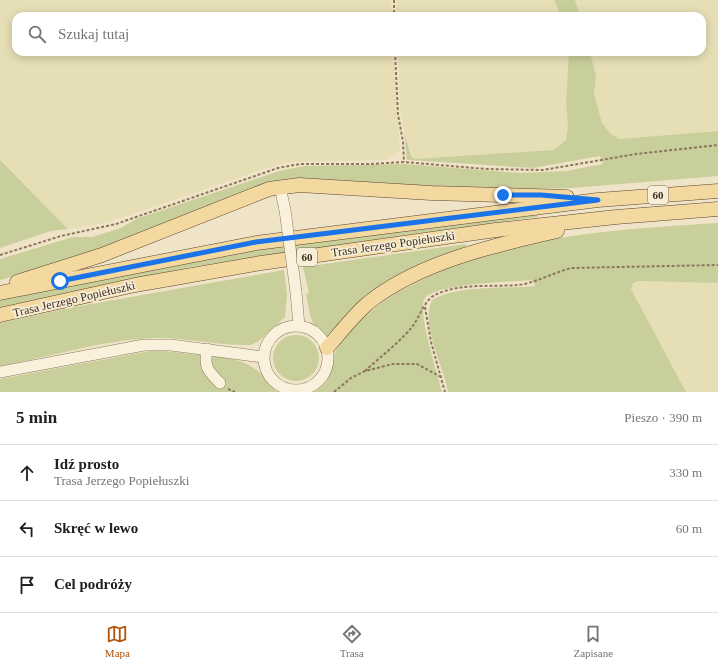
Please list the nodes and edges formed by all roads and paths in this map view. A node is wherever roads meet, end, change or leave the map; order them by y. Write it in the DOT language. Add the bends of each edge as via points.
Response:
graph roads {
  1 [pos="394,0"];
  2 [pos="394,12"];
  3 [pos="395,56"];
  4 [pos="718,145"];
  5 [pos="404,162"];
  6 [pos="280,187"];
  7 [pos="718,191"];
  8 [pos="598,200"];
  9 [pos="718,209"];
  10 [pos="616,217"];
  11 [pos="0,255"];
  12 [pos="718,265"];
  13 [pos="0,287"];
  14 [pos="0,293"];
  15 [pos="425,306"];
  16 [pos="0,316"];
  17 [pos="299,326"];
  18 [pos="327,348"];
  19 [pos="207,349"];
  20 [pos="263,357"];
  21 [pos="365,371"];
  22 [pos="0,372"];
  23 [pos="441,377"];
  24 [pos="220,383"];
  25 [pos="334,392"];
  26 [pos="445,392"];
  1 -- 2 [label="path"];
  3 -- 5 [label="path" via="398,114"];
  4 -- 5 [label="path" via="636,154 543,170 486,169"];
  5 -- 11 [label="path" via="300,164 278,168 116,224 61,236"];
  6 -- 8 [label="main road" via="299,185 431,193 541,195"];
  6 -- 13 [label="main road" via="269,189 102,255"];
  6 -- 17 [label="street, bridge"];
  7 -- 8 [label="main road, Trasa Jerzego Popiełuszki / 60"];
  8 -- 14 [label="main road, Trasa Jerzego Popiełuszki / 60" via="256,242"];
  9 -- 10 [label="main road, Trasa Jerzego Popiełuszki / 60"];
  10 -- 16 [label="main road, Trasa Jerzego Popiełuszki / 60" via="496,230 262,263 135,285"];
  10 -- 18 [label="main road" via="486,247 429,269 394,286 368,303"];
  12 -- 15 [label="path" via="571,268 526,283 481,286 437,294 428,300"];
  15 -- 21 [label="path" via="411,328"];
  15 -- 23 [label="path"];
  17 -- 18 [label="street" via="313,330"];
  17 -- 20 [label="street" via="281,329 273,334"];
  18 -- 20 [label="street" via="326,371 316,383 302,390 286,389 273,381"];
  19 -- 20 [label="street"];
  19 -- 22 [label="street" via="144,345"];
  19 -- 24 [label="street" via="206,365"];
  21 -- 23 [label="path" via="393,364 416,364"];
  21 -- 25 [label="path" via="351,378"];
  23 -- 26 [label="path"];
}
